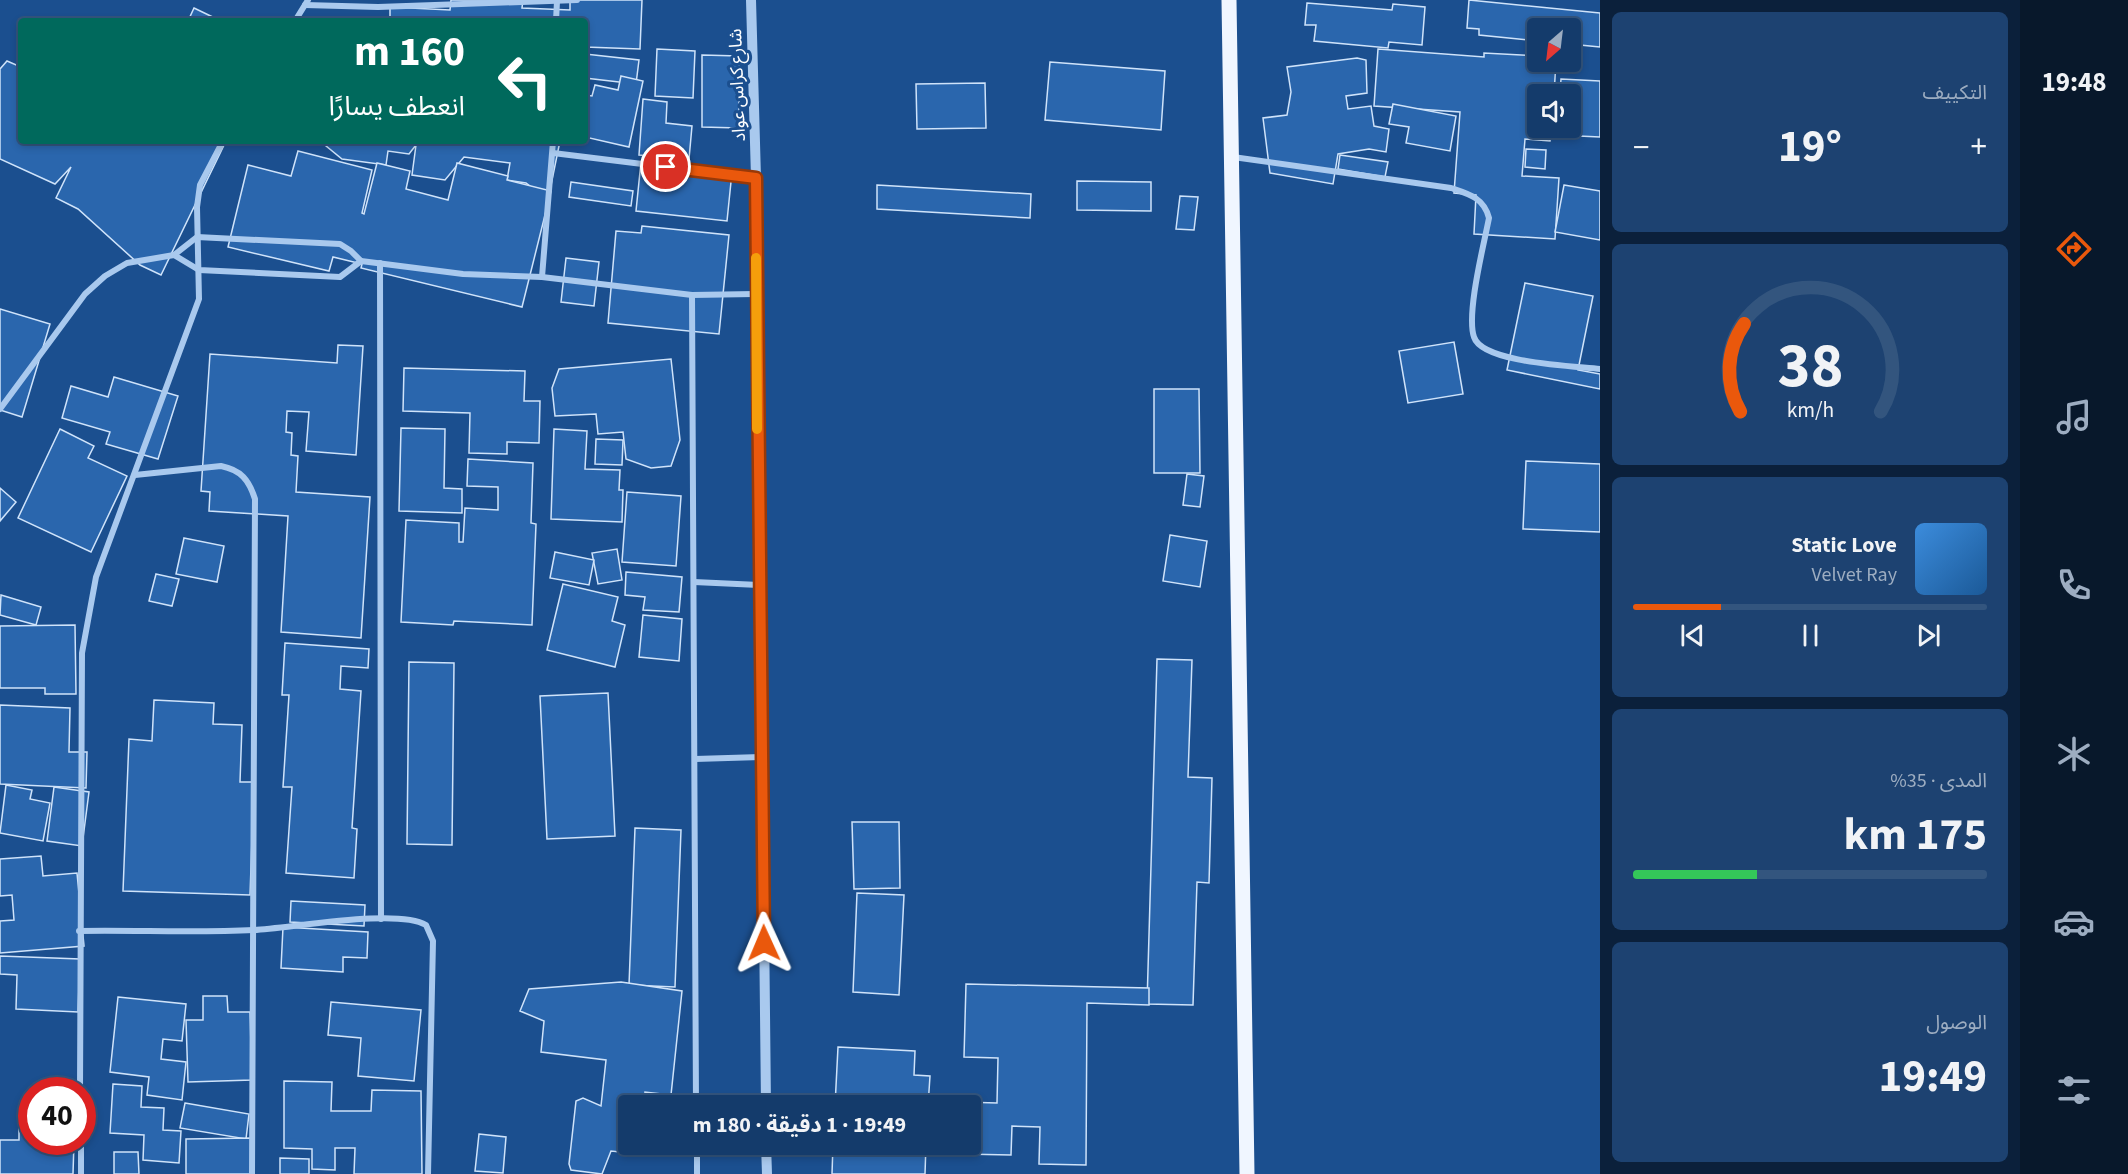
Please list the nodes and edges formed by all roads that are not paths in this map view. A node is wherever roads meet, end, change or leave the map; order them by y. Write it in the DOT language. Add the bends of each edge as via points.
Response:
graph roads {
  1 [pos="577,0"];
  2 [pos="751,0"];
  3 [pos="1229,0"];
  4 [pos="557,1"];
  5 [pos="306,3"];
  6 [pos="297,18"];
  7 [pos="556,18"];
  8 [pos="222,144"];
  9 [pos="553,144"];
  10 [pos="553,153"];
  11 [pos="1232,157"];
  12 [pos="756,178"];
  13 [pos="197,237"];
  14 [pos="174,255"];
  15 [pos="361,261"];
  16 [pos="380,263"];
  17 [pos="199,270"];
  18 [pos="542,277"];
  19 [pos="756,294"];
  20 [pos="692,295"];
  21 [pos="1600,369"];
  22 [pos="0,409"];
  23 [pos="135,475"];
  24 [pos="693,582"];
  25 [pos="759,585"];
  26 [pos="761,757"];
  27 [pos="694,759"];
  28 [pos="381,919"];
  29 [pos="253,930"];
  30 [pos="79,931"];
  31 [pos="80,1077"];
  32 [pos="696,1095"];
  33 [pos="766,1095"];
  34 [pos="81,1155"];
  35 [pos="697,1155"];
  36 [pos="766,1155"];
  37 [pos="81,1174"];
  38 [pos="252,1174"];
  39 [pos="428,1174"];
  40 [pos="697,1174"];
  41 [pos="767,1174"];
  42 [pos="1247,1174"];
  1 -- 4 [label="street"];
  2 -- 12 [label="street, شارع كراس عواد"];
  3 -- 11 [label="main road"];
  4 -- 5 [label="street" via="378,6"];
  4 -- 7 [label="street"];
  5 -- 6 [label="street"];
  8 -- 13 [label="street" via="201,185"];
  9 -- 10 [label="street"];
  10 -- 12 [label="street"];
  10 -- 18 [label="street"];
  11 -- 21 [label="street" via="1451,188 1472,195 1486,206 1489,218 1473,313 1474,338 1485,351 1501,357"];
  11 -- 42 [label="main road"];
  12 -- 19 [label="street, شارع كراس عواد"];
  13 -- 14 [label="street"];
  13 -- 15 [label="street" via="340,244"];
  13 -- 17 [label="street"];
  14 -- 17 [label="street"];
  14 -- 22 [label="street" via="128,263 105,276 85,294"];
  15 -- 16 [label="street"];
  15 -- 17 [label="street" via="340,277"];
  16 -- 18 [label="street" via="463,274"];
  16 -- 28 [label="street"];
  17 -- 23 [label="street" via="199,299 194,316"];
  18 -- 20 [label="street"];
  19 -- 20 [label="street"];
  19 -- 25 [label="street, شارع كراس عواد"];
  20 -- 24 [label="street"];
  23 -- 29 [label="street" via="221,466 244,477 255,499"];
  23 -- 30 [label="street" via="96,577 82,653"];
  24 -- 25 [label="street"];
  24 -- 27 [label="street"];
  25 -- 26 [label="street, شارع كراس عواد"];
  26 -- 27 [label="street"];
  26 -- 33 [label="street, شارع كراس عواد"];
  27 -- 32 [label="street"];
  28 -- 29 [label="street"];
  28 -- 39 [label="street" via="417,920 426,926 433,941"];
  29 -- 30 [label="street"];
  29 -- 38 [label="street"];
  30 -- 31 [label="street"];
  34 -- 37 [label="street"];
  35 -- 40 [label="street"];
  36 -- 41 [label="street"];
}
